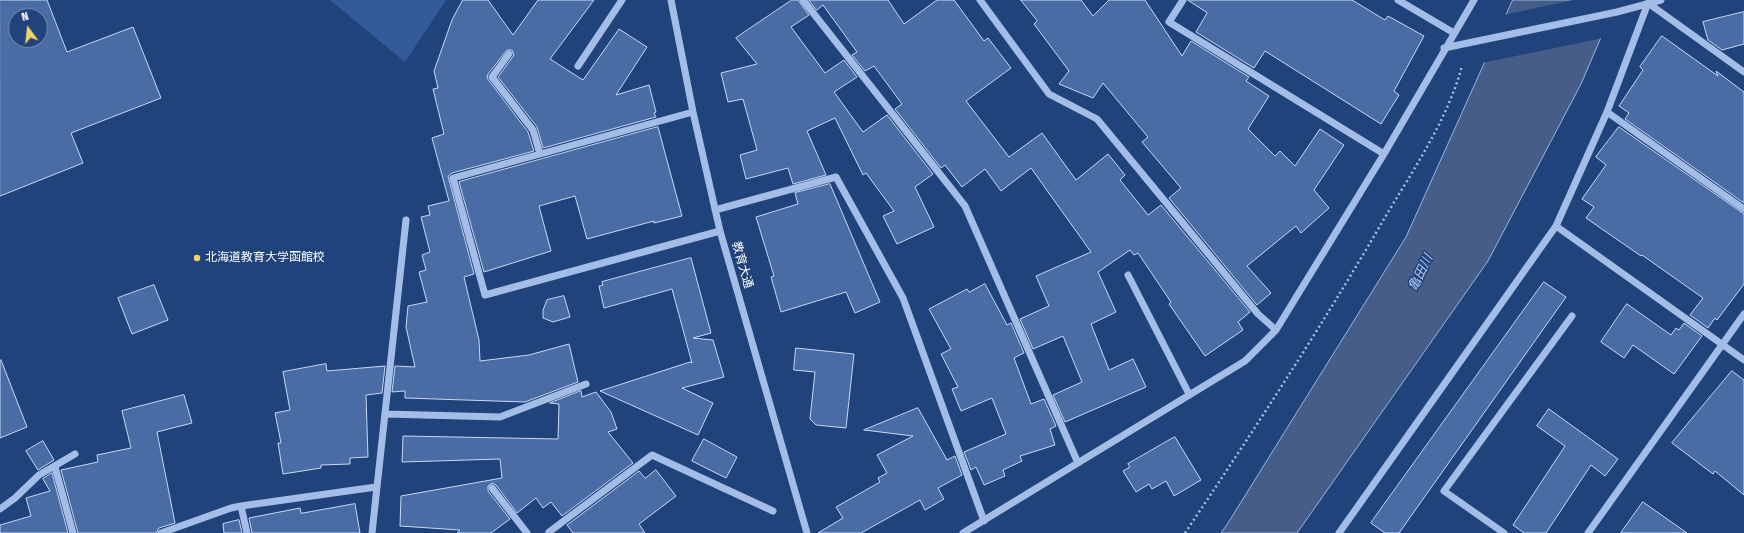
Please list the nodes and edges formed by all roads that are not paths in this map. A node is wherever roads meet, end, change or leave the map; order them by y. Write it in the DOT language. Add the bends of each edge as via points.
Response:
graph roads {
  1 [pos="622,0"];
  2 [pos="671,0"];
  3 [pos="803,0"];
  4 [pos="980,0"];
  5 [pos="1183,0"];
  6 [pos="1398,0"];
  7 [pos="1474,0"];
  8 [pos="1661,0"];
  9 [pos="1648,3"];
  10 [pos="1454,33"];
  11 [pos="1444,48"];
  12 [pos="510,54"];
  13 [pos="578,66"];
  14 [pos="1744,72"];
  15 [pos="693,112"];
  16 [pos="1607,112"];
  17 [pos="540,154"];
  18 [pos="1384,154"];
  19 [pos="1744,209"];
  20 [pos="715,210"];
  21 [pos="406,220"];
  22 [pos="1556,226"];
  23 [pos="720,231"];
  24 [pos="1128,275"];
  25 [pos="1744,314"];
  26 [pos="1572,316"];
  27 [pos="1276,330"];
  28 [pos="1722,344"];
  29 [pos="1744,360"];
  30 [pos="586,384"];
  31 [pos="1189,394"];
  32 [pos="385,414"];
  33 [pos="75,454"];
  34 [pos="1078,463"];
  35 [pos="55,467"];
  36 [pos="376,487"];
  37 [pos="492,488"];
  38 [pos="241,506"];
  39 [pos="0,509"];
  40 [pos="773,511"];
  41 [pos="984,521"];
  42 [pos="73,533"];
  43 [pos="161,533"];
  44 [pos="248,533"];
  45 [pos="372,533"];
  46 [pos="527,533"];
  47 [pos="550,533"];
  48 [pos="807,533"];
  49 [pos="963,533"];
  50 [pos="1340,533"];
  51 [pos="1504,533"];
  52 [pos="1588,533"];
  1 -- 13 [label="street"];
  2 -- 15 [label="street, 教育大通"];
  3 -- 34 [label="street" via="965,206"];
  4 -- 27 [label="street" via="1049,94 1097,119 1258,314"];
  5 -- 18 [label="street" via="1169,22"];
  6 -- 10 [label="street"];
  7 -- 10 [label="street"];
  8 -- 9 [label="street"];
  9 -- 11 [label="street" via="1617,12"];
  9 -- 14 [label="street"];
  9 -- 16 [label="street"];
  10 -- 11 [label="street"];
  11 -- 18 [label="street"];
  12 -- 17 [label="street" via="492,77 533,130"];
  15 -- 17 [label="street"];
  15 -- 20 [label="street, 教育大通"];
  16 -- 19 [label="street"];
  16 -- 22 [label="street"];
  17 -- 23 [label="street" via="453,178 485,295"];
  18 -- 27 [label="street"];
  20 -- 23 [label="street, 教育大通"];
  20 -- 41 [label="street" via="836,177 903,298"];
  21 -- 32 [label="street"];
  22 -- 28 [label="street"];
  22 -- 50 [label="street"];
  23 -- 48 [label="street, 教育大通"];
  24 -- 31 [label="street"];
  25 -- 28 [label="street"];
  26 -- 51 [label="street" via="1444,490"];
  27 -- 31 [label="street" via="1245,361"];
  28 -- 29 [label="street"];
  28 -- 52 [label="street"];
  30 -- 32 [label="street" via="500,417"];
  31 -- 34 [label="street"];
  32 -- 36 [label="street"];
  33 -- 35 [label="street"];
  34 -- 41 [label="street"];
  35 -- 39 [label="street" via="40,475"];
  35 -- 42 [label="street"];
  36 -- 38 [label="street"];
  36 -- 45 [label="street"];
  37 -- 46 [label="street"];
  38 -- 43 [label="street"];
  38 -- 44 [label="street"];
  40 -- 47 [label="street" via="652,455"];
  41 -- 49 [label="street"];
}
